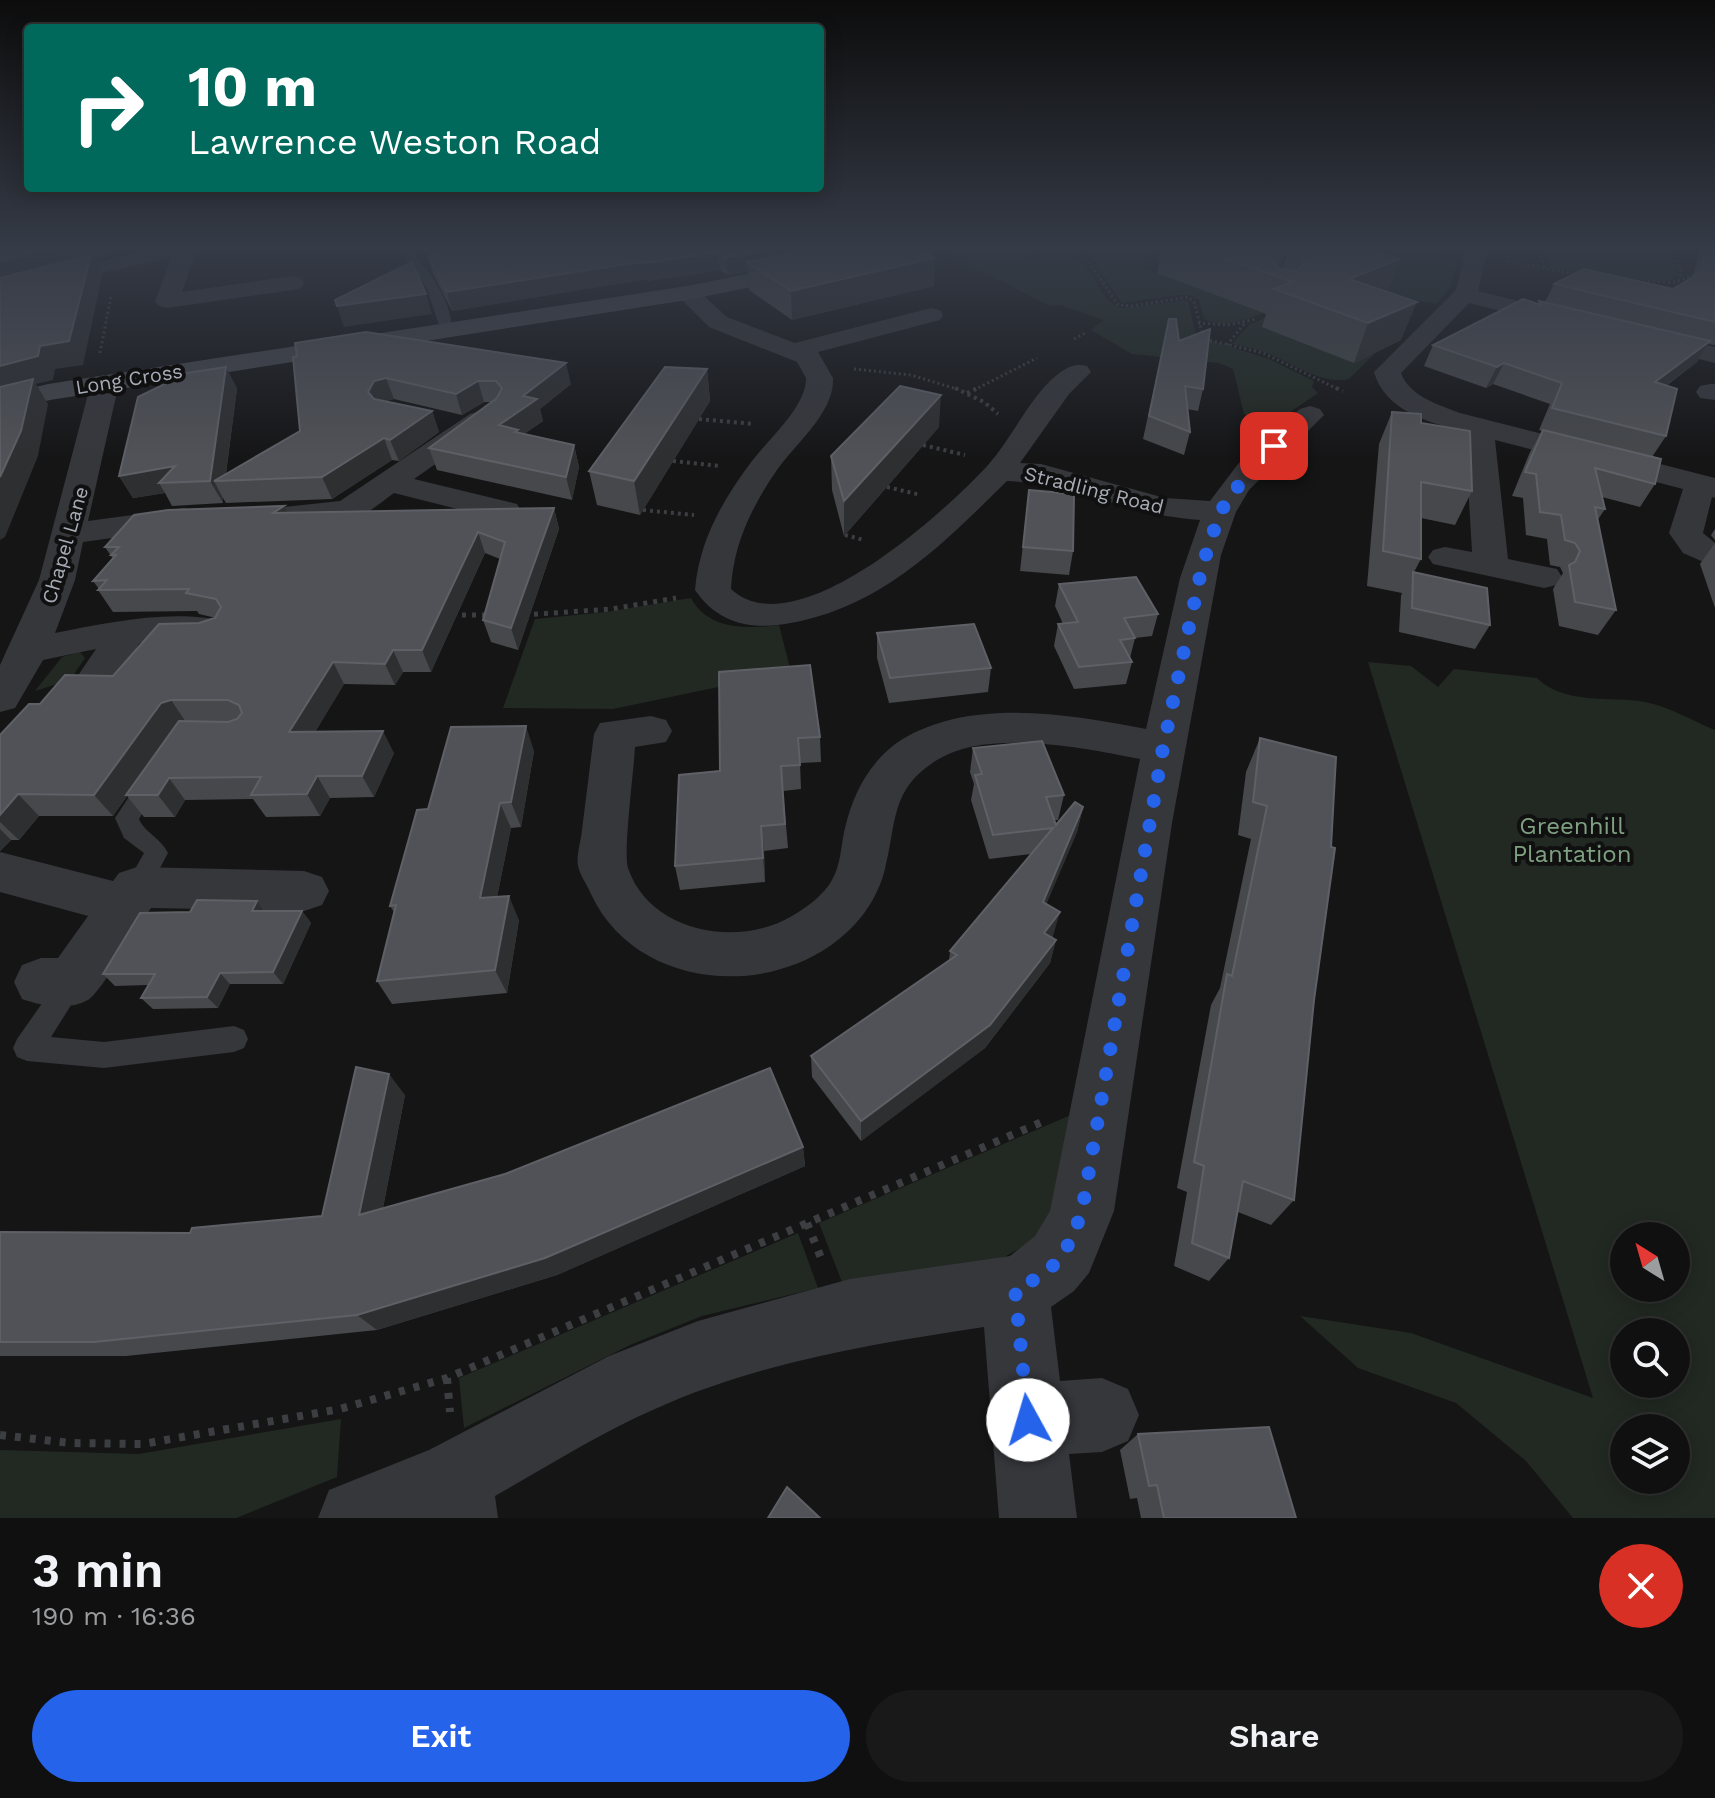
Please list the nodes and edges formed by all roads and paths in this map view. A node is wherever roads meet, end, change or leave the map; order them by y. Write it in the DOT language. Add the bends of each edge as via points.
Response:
graph roads {
  1 [pos="109,318"];
  2 [pos="444,318"];
  3 [pos="530,318"];
  4 [pos="714,318"];
  5 [pos="908,318"];
  6 [pos="1197,318"];
  7 [pos="1258,318"];
  8 [pos="1441,318"];
  9 [pos="1559,318"];
  10 [pos="1248,322"];
  11 [pos="1198,323"];
  12 [pos="1597,327"];
  13 [pos="447,331"];
  14 [pos="1087,332"];
  15 [pos="1626,334"];
  16 [pos="1066,343"];
  17 [pos="1227,345"];
  18 [pos="797,350"];
  19 [pos="1043,355"];
  20 [pos="1715,355"];
  21 [pos="858,369"];
  22 [pos="1078,382"];
  23 [pos="1389,382"];
  24 [pos="99,384"];
  25 [pos="48,392"];
  26 [pos="967,393"];
  27 [pos="0,396"];
  28 [pos="1327,403"];
  29 [pos="0,405"];
  30 [pos="1000,415"];
  31 [pos="699,419"];
  32 [pos="466,420"];
  33 [pos="794,427"];
  34 [pos="1479,427"];
  35 [pos="999,471"];
  36 [pos="392,483"];
  37 [pos="1707,486"];
  38 [pos="505,511"];
  39 [pos="1220,512"];
  40 [pos="68,534"];
  41 [pos="1445,557"];
  42 [pos="1715,557"];
  43 [pos="1491,567"];
  44 [pos="1544,577"];
  45 [pos="713,590"];
  46 [pos="440,615"];
  47 [pos="503,615"];
  48 [pos="519,615"];
  49 [pos="212,630"];
  50 [pos="129,631"];
  51 [pos="29,650"];
  52 [pos="99,674"];
  53 [pos="0,698"];
  54 [pos="651,731"];
  55 [pos="1163,748"];
  56 [pos="160,769"];
  57 [pos="0,872"];
  58 [pos="304,891"];
  59 [pos="130,896"];
  60 [pos="56,982"];
  61 [pos="234,1039"];
  62 [pos="1102,1096"];
  63 [pos="807,1223"];
  64 [pos="822,1260"];
  65 [pos="1015,1289"];
  66 [pos="1102,1415"];
  67 [pos="1028,1420"];
  68 [pos="0,1435"];
  69 [pos="457,1497"];
  70 [pos="357,1518"];
  71 [pos="1038,1518"];
  1 -- 24 [label="path"];
  2 -- 13 [label="lane"];
  3 -- 13 [label="street, Long Cross"];
  4 -- 18 [label="street"];
  5 -- 18 [label="street"];
  6 -- 11 [label="path"];
  7 -- 10 [label="path"];
  8 -- 23 [label="street" via="1391,367"];
  9 -- 12 [label="street"];
  10 -- 11 [label="path"];
  10 -- 17 [label="path"];
  11 -- 17 [label="path" via="1201,337"];
  13 -- 24 [label="street, Long Cross"];
  14 -- 16 [label="path"];
  15 -- 20 [label="street"];
  17 -- 28 [label="path" via="1269,356"];
  18 -- 33 [label="street" via="816,366 819,386 814,402"];
  19 -- 26 [label="path"];
  21 -- 26 [label="path" via="900,373"];
  22 -- 35 [label="street"];
  23 -- 28 [label="path" via="1359,383"];
  23 -- 34 [label="street" via="1422,407"];
  24 -- 25 [label="street, Long Cross"];
  24 -- 40 [label="street, Chapel Lane"];
  25 -- 27 [label="street, Long Cross"];
  25 -- 29 [label="street, Long Cross"];
  26 -- 30 [label="path"];
  28 -- 39 [label="street" via="1256,461"];
  31 -- 33 [label="path"];
  32 -- 36 [label="street"];
  33 -- 45 [label="street" via="722,537 712,567"];
  34 -- 37 [label="street"];
  34 -- 43 [label="street"];
  35 -- 39 [label="street, Stradling Road" via="1041,473 1153,506"];
  35 -- 45 [label="street, Stradling Road" via="910,556 847,595 785,614 747,615 725,604"];
  36 -- 38 [label="street"];
  36 -- 40 [label="street" via="338,512 161,520"];
  37 -- 42 [label="street" via="1686,533 1695,546"];
  39 -- 55 [label="street" via="1202,567"];
  40 -- 51 [label="street, Chapel Lane" via="57,580"];
  41 -- 43 [label="street"];
  43 -- 44 [label="street"];
  45 -- 48 [label="path" via="611,609"];
  46 -- 47 [label="path"];
  49 -- 50 [label="street"];
  50 -- 51 [label="street"];
  50 -- 52 [label="street"];
  51 -- 53 [label="street, Chapel Lane"];
  54 -- 55 [label="street" via="615,734 602,865 635,919 653,934 673,945 723,956 753,955 790,944 844,905 858,874 869,817 886,781 927,746 973,734 1044,729"];
  55 -- 62 [label="street"];
  56 -- 59 [label="lane" via="127,818 132,832 156,853"];
  57 -- 59 [label="street"];
  58 -- 59 [label="street"];
  59 -- 60 [label="street"];
  60 -- 61 [label="lane" via="27,1048 104,1055"];
  62 -- 63 [label="path"];
  62 -- 65 [label="street" via="1072,1241 1057,1264"];
  63 -- 64 [label="path"];
  63 -- 68 [label="path" via="447,1382 340,1409 143,1444"];
  65 -- 67 [label="street"];
  65 -- 69 [label="street" via="850,1313 698,1356 586,1404"];
  66 -- 67 [label="street"];
  67 -- 71 [label="street"];
  69 -- 70 [label="street"];
}
